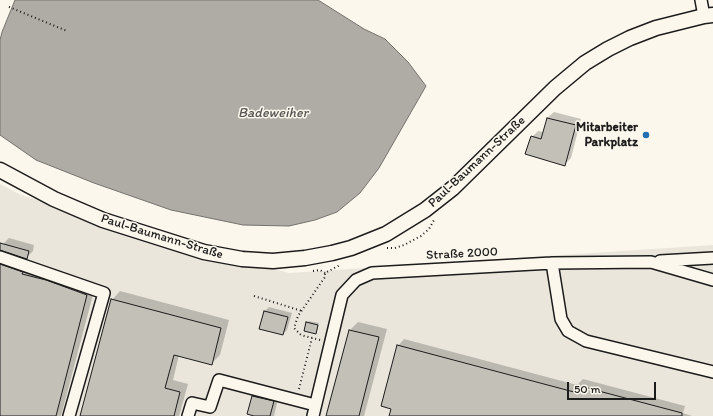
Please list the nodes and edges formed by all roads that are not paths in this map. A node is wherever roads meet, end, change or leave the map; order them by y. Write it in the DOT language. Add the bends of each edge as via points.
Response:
graph roads {
  1 [pos="701,0"];
  2 [pos="708,16"];
  3 [pos="0,170"];
  4 [pos="0,257"];
  5 [pos="713,258"];
  6 [pos="651,262"];
  7 [pos="552,263"];
  8 [pos="713,280"];
  9 [pos="713,372"];
  10 [pos="314,410"];
  11 [pos="69,416"];
  12 [pos="188,416"];
  1 -- 2 [label="street"];
  2 -- 3 [label="main road, Paul-Baumann-Straße" via="656,28 608,49 549,93 458,183 430,207 386,234 332,253 273,261 242,259 204,252 102,220 54,199"];
  4 -- 11 [label="street" via="104,293"];
  5 -- 6 [label="street"];
  6 -- 7 [label="street, Straße 2000"];
  6 -- 8 [label="street, Straße 2000"];
  7 -- 9 [label="street" via="561,319 568,331 586,341"];
  7 -- 10 [label="street, Straße 2000" via="372,273 356,280 342,295"];
  10 -- 12 [label="street" via="296,400 219,380 210,407 192,403"];
}
